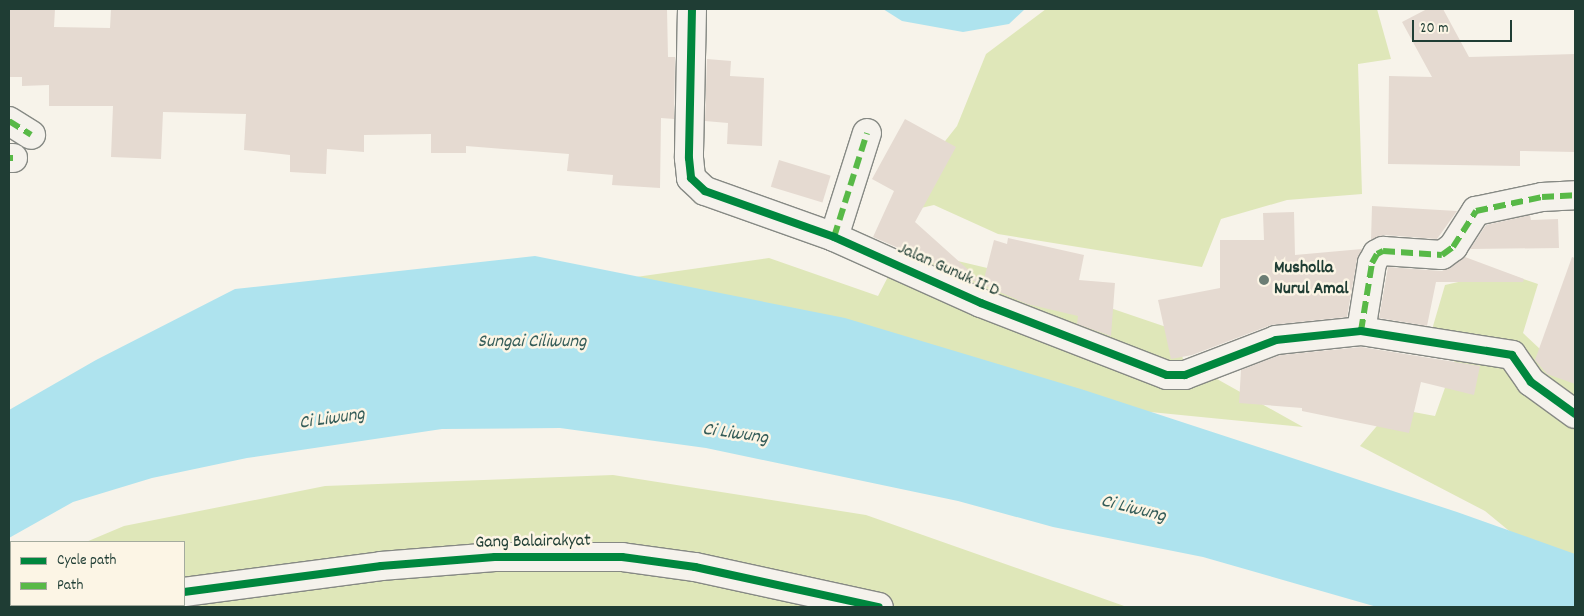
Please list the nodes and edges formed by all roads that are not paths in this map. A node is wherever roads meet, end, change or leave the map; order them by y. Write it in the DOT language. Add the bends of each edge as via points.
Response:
graph roads {
  1 [pos="692,9"];
  2 [pos="867,133"];
  3 [pos="1575,195"];
  4 [pos="834,237"];
  5 [pos="1361,331"];
  6 [pos="1575,414"];
  7 [pos="185,592"];
  8 [pos="879,607"];
  1 -- 4 [label="street, Jalan Gunuk II D" via="690,178 705,191"];
  2 -- 4 [label="street"];
  3 -- 5 [label="street" via="1542,196 1476,211 1453,247 1442,254 1383,251 1377,254 1372,263"];
  4 -- 5 [label="street, Jalan Gunuk II D" via="981,303 1167,375 1186,375 1276,340"];
  5 -- 6 [label="street, Jalan Gunuk II D" via="1512,355 1531,382"];
  7 -- 8 [label="street, Gang Balairakyat" via="382,566 467,559 622,557 695,567"];
}
